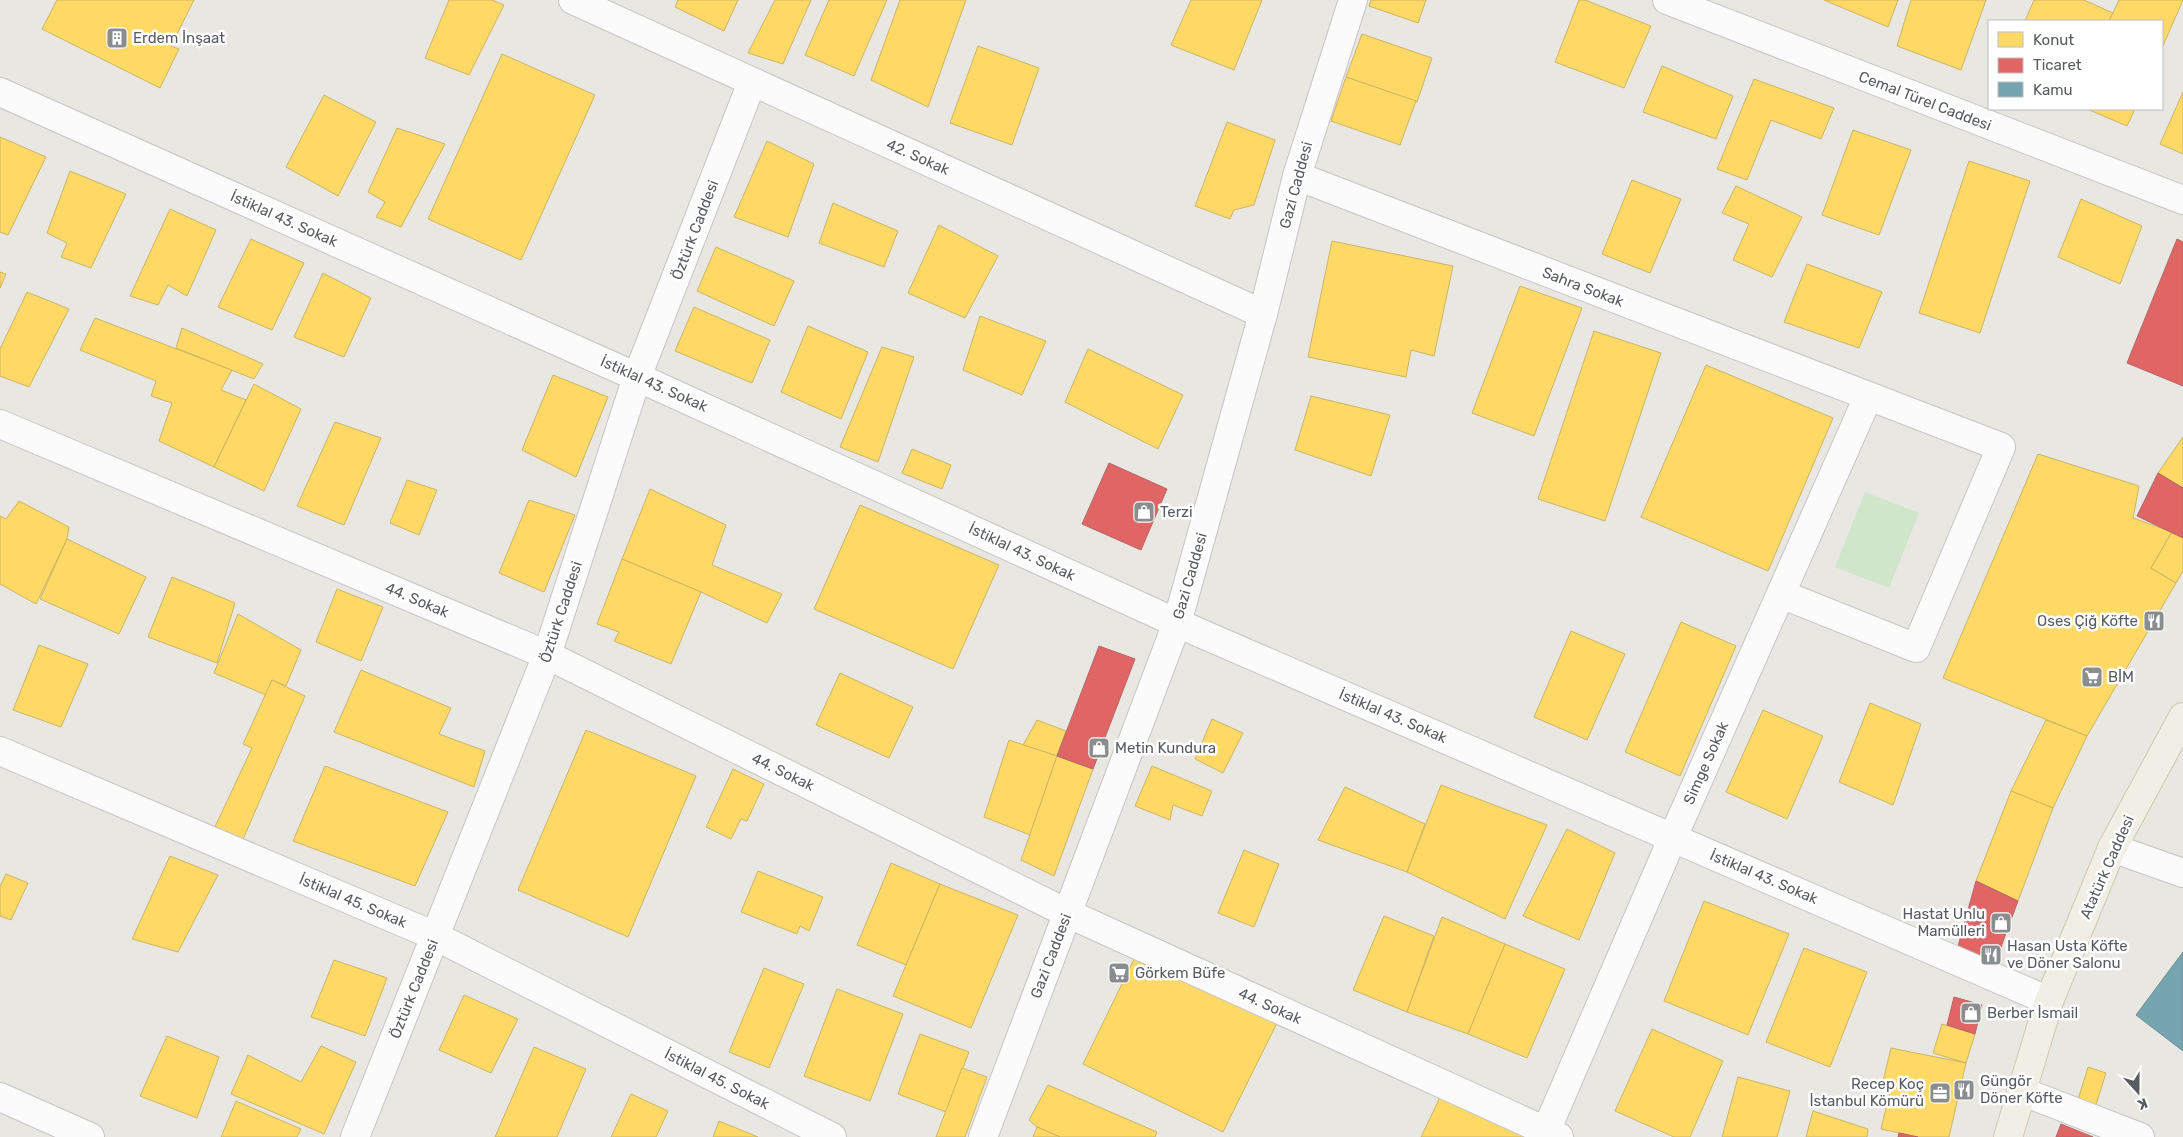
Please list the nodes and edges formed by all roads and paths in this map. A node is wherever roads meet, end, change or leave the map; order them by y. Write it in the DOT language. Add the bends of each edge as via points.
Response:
graph roads {
  1 [pos="573,0"];
  2 [pos="1353,0"];
  3 [pos="1667,0"];
  4 [pos="752,82"];
  5 [pos="0,92"];
  6 [pos="1297,176"];
  7 [pos="2183,200"];
  8 [pos="1263,314"];
  9 [pos="638,377"];
  10 [pos="1868,397"];
  11 [pos="0,424"];
  12 [pos="1781,594"];
  13 [pos="1177,623"];
  14 [pos="547,655"];
  15 [pos="2183,717"];
  16 [pos="0,751"];
  17 [pos="1673,837"];
  18 [pos="2112,848"];
  19 [pos="2183,873"];
  20 [pos="1067,913"];
  21 [pos="435,936"];
  22 [pos="2049,1001"];
  23 [pos="2021,1091"];
  24 [pos="0,1097"];
  25 [pos="1552,1134"];
  26 [pos="90,1137"];
  27 [pos="355,1137"];
  28 [pos="832,1137"];
  29 [pos="983,1137"];
  30 [pos="2008,1137"];
  31 [pos="2140,1137"];
  1 -- 4 [label="street, 42. Sokak"];
  2 -- 6 [label="street, Gazi Caddesi"];
  3 -- 7 [label="street, Cemal Türel Caddesi"];
  4 -- 8 [label="street, 42. Sokak"];
  4 -- 9 [label="street, Öztürk Caddesi"];
  5 -- 9 [label="street, İstiklal 43. Sokak"];
  6 -- 8 [label="street, Gazi Caddesi"];
  6 -- 10 [label="street, Sahra Sokak"];
  8 -- 13 [label="street, Gazi Caddesi"];
  9 -- 13 [label="street, İstiklal 43. Sokak"];
  9 -- 14 [label="street, Öztürk Caddesi"];
  10 -- 12 [label="street, Simge Sokak"];
  10 -- 12 [label="street, Sahra Sokak" via="2001,447 1916,648"];
  11 -- 14 [label="street, 44. Sokak"];
  12 -- 17 [label="street, Simge Sokak"];
  13 -- 17 [label="street, İstiklal 43. Sokak"];
  13 -- 20 [label="street, Gazi Caddesi"];
  14 -- 20 [label="street, 44. Sokak"];
  14 -- 21 [label="street, Öztürk Caddesi"];
  15 -- 18 [label="main road, Atatürk Caddesi"];
  16 -- 21 [label="street, İstiklal 45. Sokak"];
  17 -- 22 [label="street, İstiklal 43. Sokak"];
  17 -- 25 [label="street, Simge Sokak"];
  18 -- 19 [label="street"];
  18 -- 22 [label="main road, Atatürk Caddesi"];
  20 -- 25 [label="street, 44. Sokak"];
  20 -- 29 [label="street, Gazi Caddesi"];
  21 -- 27 [label="street, Öztürk Caddesi"];
  21 -- 28 [label="street, İstiklal 45. Sokak"];
  22 -- 23 [label="main road, Atatürk Caddesi"];
  23 -- 30 [label="main road, Atatürk Caddesi"];
  23 -- 31 [label="street"];
  24 -- 26 [label="street"];
}
